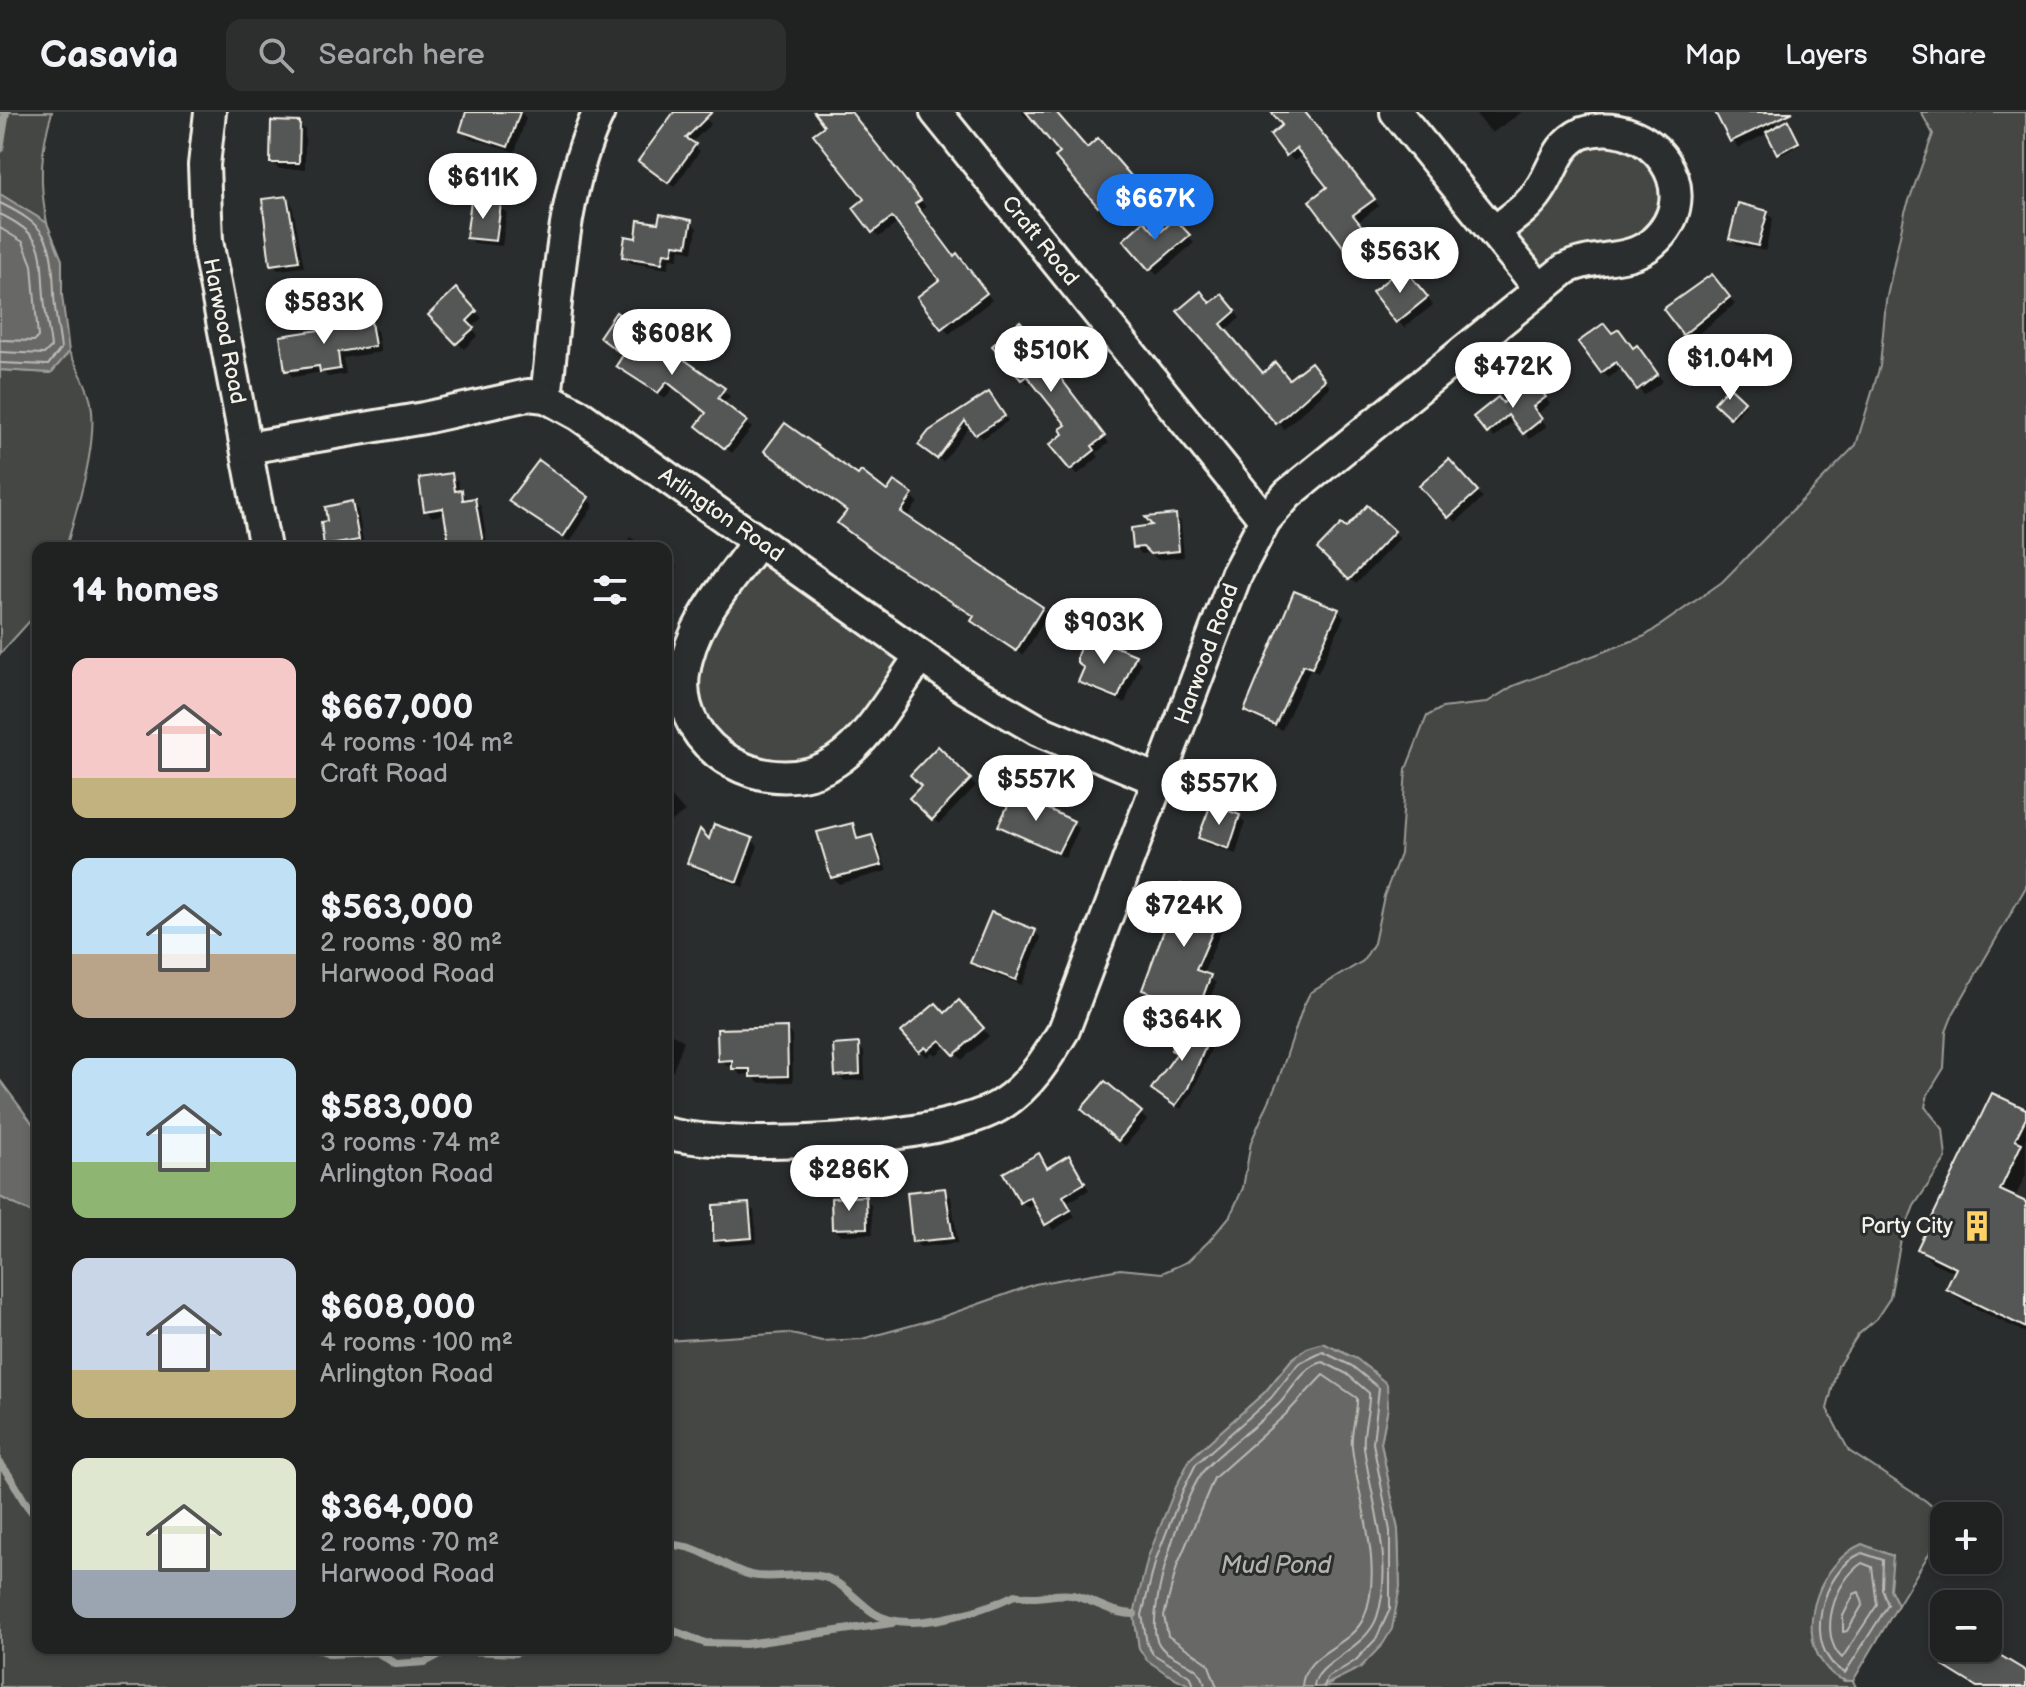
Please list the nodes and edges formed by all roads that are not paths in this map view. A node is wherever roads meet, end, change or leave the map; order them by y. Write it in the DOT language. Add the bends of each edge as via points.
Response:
graph roads {
  1 [pos="210,112"];
  2 [pos="599,112"];
  3 [pos="936,112"];
  4 [pos="1396,112"];
  5 [pos="1494,232"];
  6 [pos="1540,289"];
  7 [pos="546,397"];
  8 [pos="247,448"];
  9 [pos="1265,520"];
  10 [pos="758,541"];
  11 [pos="264,542"];
  12 [pos="920,657"];
  13 [pos="1160,781"];
  14 [pos="672,1134"];
  1 -- 8 [label="street, Harwood Road" via="204,165 207,241"];
  2 -- 7 [label="street" via="572,191"];
  3 -- 9 [label="street, Craft Road"];
  4 -- 5 [label="street"];
  5 -- 6 [label="street"];
  5 -- 6 [label="street, Harwood Road" via="1533,199 1554,159 1580,134 1620,127 1644,135 1667,158 1676,181 1675,206 1662,233 1627,256 1581,261"];
  6 -- 9 [label="street, Harwood Road" via="1311,474"];
  7 -- 8 [label="street" via="510,397 424,418"];
  7 -- 10 [label="street, Arlington Road"];
  8 -- 11 [label="street, Harwood Road"];
  9 -- 13 [label="street, Harwood Road" via="1236,575"];
  10 -- 12 [label="street, Arlington Road"];
  10 -- 12 [label="street" via="704,617 687,656 683,677 690,721 716,753 735,766 781,778 822,770 854,746"];
  12 -- 13 [label="street, Arlington Road" via="1038,730"];
  13 -- 14 [label="street, Harwood Road" via="1064,1030 1026,1084 1001,1105 972,1119 905,1133 748,1143"];
}
